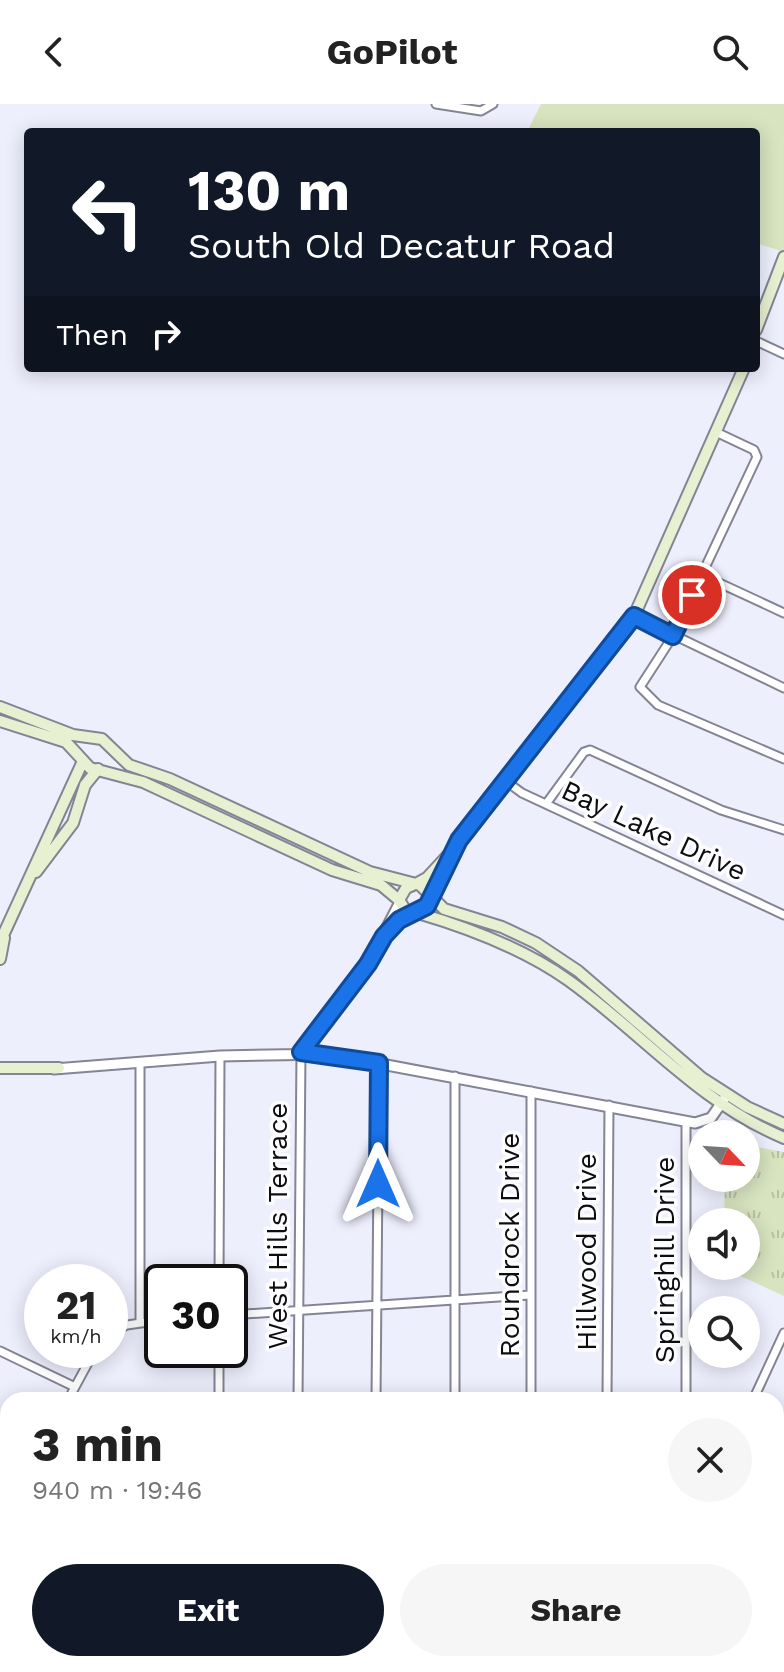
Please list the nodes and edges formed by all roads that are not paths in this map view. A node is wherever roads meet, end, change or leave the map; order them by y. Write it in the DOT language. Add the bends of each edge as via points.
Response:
graph roads {
  1 [pos="436,104"];
  2 [pos="493,104"];
  3 [pos="784,257"];
  4 [pos="760,318"];
  5 [pos="760,343"];
  6 [pos="784,354"];
  7 [pos="742,372"];
  8 [pos="718,433"];
  9 [pos="702,575"];
  10 [pos="784,613"];
  11 [pos="634,616"];
  12 [pos="673,636"];
  13 [pos="784,688"];
  14 [pos="0,707"];
  15 [pos="0,721"];
  16 [pos="95,739"];
  17 [pos="112,749"];
  18 [pos="784,759"];
  19 [pos="82,760"];
  20 [pos="99,769"];
  21 [pos="507,782"];
  22 [pos="546,804"];
  23 [pos="784,830"];
  24 [pos="451,852"];
  25 [pos="27,883"];
  26 [pos="414,884"];
  27 [pos="430,898"];
  28 [pos="400,901"];
  29 [pos="416,913"];
  30 [pos="784,915"];
  31 [pos="384,936"];
  32 [pos="2,937"];
  33 [pos="0,959"];
  34 [pos="578,971"];
  35 [pos="569,981"];
  36 [pos="301,1052"];
  37 [pos="220,1056"];
  38 [pos="140,1062"];
  39 [pos="379,1063"];
  40 [pos="59,1068"];
  41 [pos="0,1071"];
  42 [pos="455,1076"];
  43 [pos="531,1091"];
  44 [pos="727,1095"];
  45 [pos="609,1105"];
  46 [pos="720,1106"];
  47 [pos="686,1121"];
  48 [pos="784,1124"];
  49 [pos="784,1138"];
  50 [pos="219,1264"];
  51 [pos="530,1295"];
  52 [pos="455,1302"];
  53 [pos="377,1304"];
  54 [pos="300,1310"];
  55 [pos="248,1314"];
  56 [pos="140,1322"];
  57 [pos="144,1322"];
  58 [pos="128,1327"];
  59 [pos="784,1333"];
  60 [pos="0,1351"];
  61 [pos="85,1368"];
  62 [pos="219,1368"];
  63 [pos="75,1387"];
  64 [pos="72,1392"];
  65 [pos="219,1392"];
  66 [pos="298,1392"];
  67 [pos="376,1392"];
  68 [pos="455,1392"];
  69 [pos="531,1392"];
  70 [pos="607,1392"];
  71 [pos="686,1392"];
  72 [pos="757,1392"];
  1 -- 2 [label="street" via="486,110"];
  3 -- 4 [label="main road"];
  5 -- 6 [label="street"];
  7 -- 8 [label="main road"];
  8 -- 9 [label="street" via="754,450 757,457"];
  8 -- 11 [label="main road"];
  9 -- 10 [label="street"];
  9 -- 12 [label="street"];
  11 -- 12 [label="street"];
  11 -- 21 [label="main road"];
  12 -- 13 [label="street"];
  12 -- 18 [label="street" via="640,687 658,705"];
  14 -- 16 [label="main road"];
  15 -- 19 [label="main road" via="66,742"];
  16 -- 17 [label="main road"];
  16 -- 19 [label="main road" via="84,746"];
  17 -- 20 [label="main road" via="109,761"];
  17 -- 26 [label="main road" via="135,768 170,779 370,872"];
  19 -- 20 [label="main road"];
  19 -- 25 [label="main road"];
  20 -- 25 [label="main road" via="85,785 73,823"];
  20 -- 28 [label="main road" via="143,782 332,870 381,885"];
  21 -- 22 [label="street, Bay Lake Drive"];
  21 -- 24 [label="main road"];
  22 -- 23 [label="street" via="590,750 721,810"];
  22 -- 30 [label="street, Bay Lake Drive"];
  24 -- 26 [label="main road"];
  24 -- 27 [label="main road"];
  25 -- 32 [label="main road"];
  26 -- 27 [label="main road" via="425,888"];
  26 -- 28 [label="main road"];
  27 -- 29 [label="main road"];
  27 -- 34 [label="main road" via="441,907 519,934"];
  28 -- 29 [label="main road"];
  28 -- 31 [label="street"];
  29 -- 31 [label="street" via="399,920"];
  29 -- 35 [label="main road" via="500,944"];
  31 -- 36 [label="street"];
  32 -- 33 [label="main road"];
  34 -- 35 [label="main road"];
  34 -- 44 [label="main road"];
  35 -- 46 [label="main road"];
  36 -- 37 [label="street"];
  36 -- 39 [label="street"];
  36 -- 54 [label="street, West Hills Terrace"];
  37 -- 38 [label="street"];
  37 -- 50 [label="street"];
  38 -- 40 [label="street"];
  38 -- 56 [label="street"];
  39 -- 42 [label="street"];
  39 -- 53 [label="street"];
  40 -- 41 [label="main road"];
  42 -- 43 [label="street"];
  42 -- 52 [label="street"];
  43 -- 45 [label="street"];
  43 -- 51 [label="street, Roundrock Drive"];
  44 -- 46 [label="street"];
  44 -- 48 [label="main road"];
  45 -- 47 [label="street"];
  45 -- 70 [label="street, Hillwood Drive"];
  46 -- 47 [label="street" via="707,1121"];
  46 -- 49 [label="main road"];
  47 -- 71 [label="street, Springhill Drive"];
  51 -- 52 [label="street"];
  51 -- 69 [label="street, Roundrock Drive"];
  52 -- 53 [label="street"];
  52 -- 68 [label="street"];
  53 -- 54 [label="street"];
  53 -- 67 [label="street"];
  54 -- 55 [label="street"];
  54 -- 66 [label="street, West Hills Terrace"];
  56 -- 57 [label="street"];
  56 -- 58 [label="street"];
  59 -- 72 [label="street"];
  60 -- 63 [label="street"];
  61 -- 63 [label="street"];
  62 -- 65 [label="street"];
  63 -- 64 [label="street"];
}
